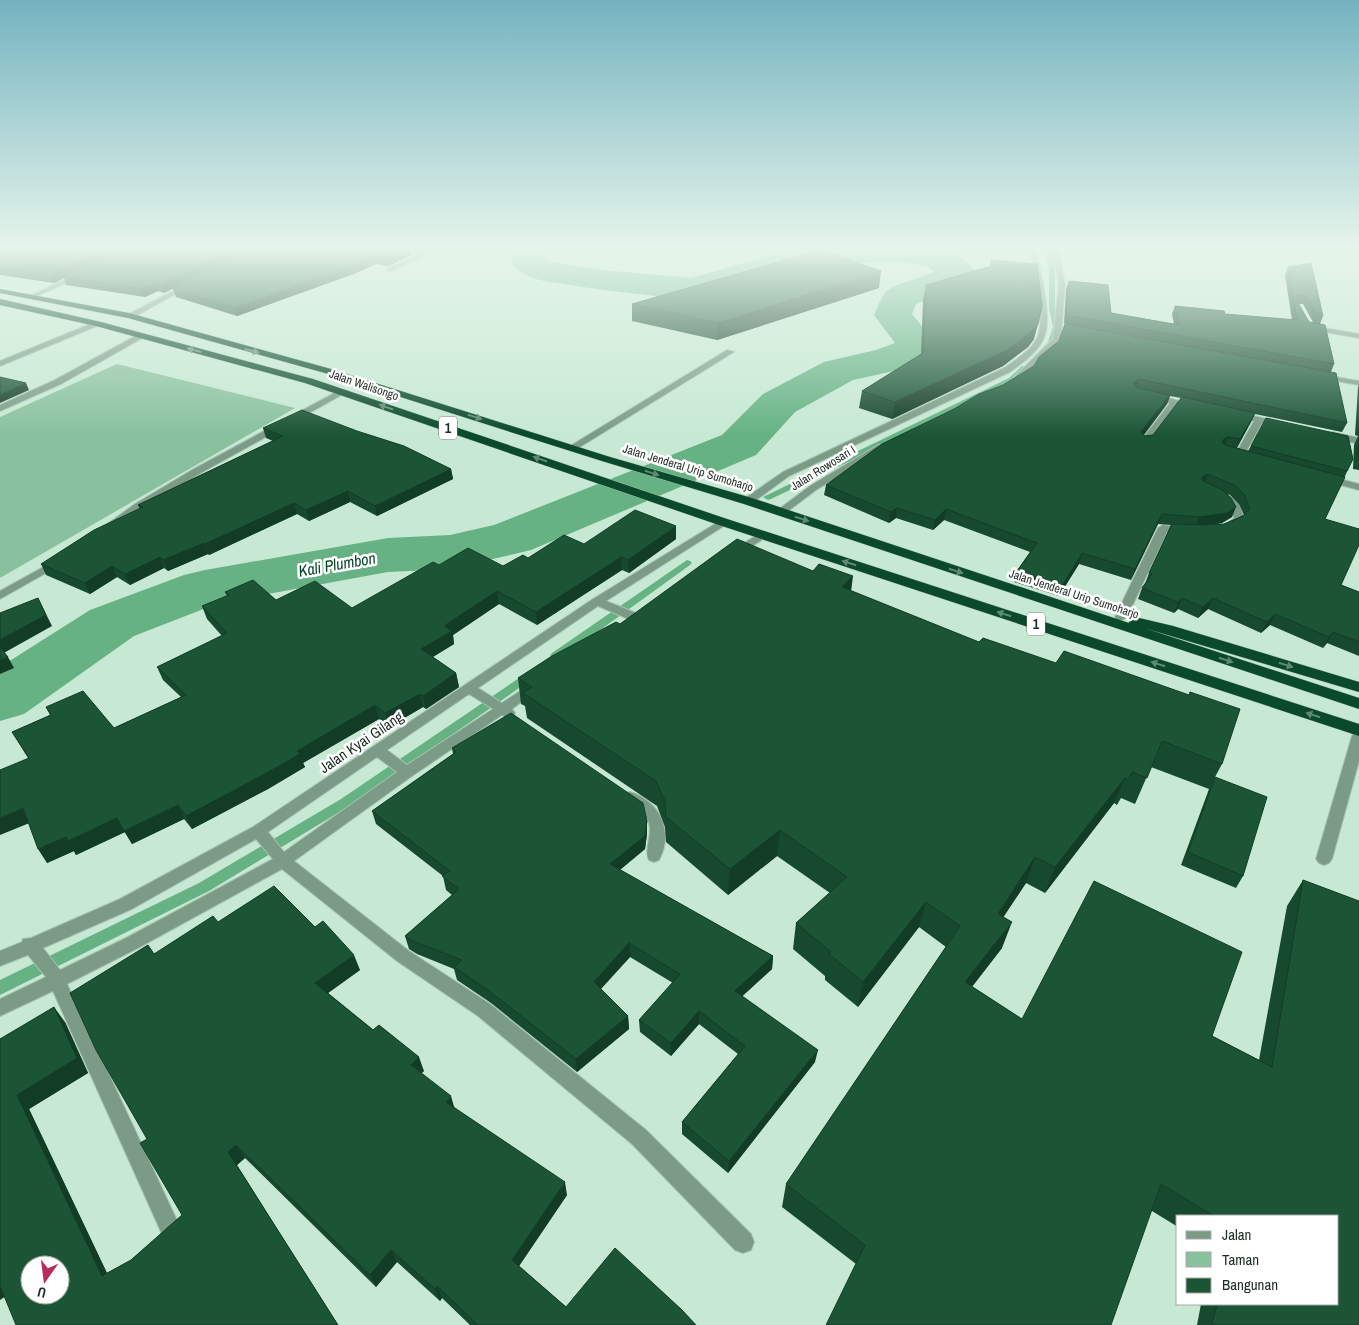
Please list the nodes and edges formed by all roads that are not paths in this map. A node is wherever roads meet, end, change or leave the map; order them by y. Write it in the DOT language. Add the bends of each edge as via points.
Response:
graph roads {
  1 [pos="39,311"];
  2 [pos="102,311"];
  3 [pos="138,311"];
  4 [pos="1042,311"];
  5 [pos="1060,311"];
  6 [pos="128,316"];
  7 [pos="1304,319"];
  8 [pos="98,324"];
  9 [pos="1059,326"];
  10 [pos="1069,328"];
  11 [pos="142,336"];
  12 [pos="1359,336"];
  13 [pos="730,352"];
  14 [pos="0,364"];
  15 [pos="1311,374"];
  16 [pos="1013,382"];
  17 [pos="1359,383"];
  18 [pos="343,392"];
  19 [pos="1137,393"];
  20 [pos="1175,402"];
  21 [pos="0,408"];
  22 [pos="1202,408"];
  23 [pos="1230,414"];
  24 [pos="1259,420"];
  25 [pos="1295,428"];
  26 [pos="1322,433"];
  27 [pos="1359,440"];
  28 [pos="1145,442"];
  29 [pos="884,446"];
  30 [pos="572,448"];
  31 [pos="1241,456"];
  32 [pos="1313,475"];
  33 [pos="1359,487"];
  34 [pos="1211,491"];
  35 [pos="744,500"];
  36 [pos="780,512"];
  37 [pos="718,520"];
  38 [pos="1217,529"];
  39 [pos="1196,532"];
  40 [pos="100,533"];
  41 [pos="762,535"];
  42 [pos="70,554"];
  43 [pos="724,560"];
  44 [pos="0,596"];
  45 [pos="600,602"];
  46 [pos="653,608"];
  47 [pos="1086,614"];
  48 [pos="633,617"];
  49 [pos="1120,617"];
  50 [pos="621,629"];
  51 [pos="548,678"];
  52 [pos="1359,687"];
  53 [pos="473,690"];
  54 [pos="1359,704"];
  55 [pos="501,707"];
  56 [pos="519,720"];
  57 [pos="1359,730"];
  58 [pos="1359,736"];
  59 [pos="382,753"];
  60 [pos="403,770"];
  61 [pos="620,790"];
  62 [pos="262,835"];
  63 [pos="654,856"];
  64 [pos="282,859"];
  65 [pos="1324,859"];
  66 [pos="32,947"];
  67 [pos="0,959"];
  68 [pos="54,975"];
  69 [pos="0,1008"];
  70 [pos="169,1226"];
  71 [pos="744,1242"];
  1 -- 8 [label="highway, Jalan Walisongo / 1"];
  2 -- 6 [label="highway, Jalan Jenderal Urip Sumoharjo / 1"];
  3 -- 6 [label="street"];
  4 -- 35 [label="street, Jalan Rowosari I" via="1044,325 1036,344 1007,370 786,474"];
  5 -- 9 [label="street"];
  6 -- 30 [label="highway, Jalan Jenderal Urip Sumoharjo / 1, one-way" via="328,371"];
  7 -- 12 [label="street" via="1310,327"];
  8 -- 11 [label="highway, Jalan Walisongo / 1"];
  8 -- 14 [label="street"];
  9 -- 10 [label="street"];
  9 -- 16 [label="street" via="1052,346"];
  18 -- 11 [label="highway, Jalan Walisongo / 1, one-way"];
  11 -- 21 [label="street" via="58,382"];
  13 -- 30 [label="street"];
  15 -- 17 [label="street"];
  37 -- 18 [label="highway, Jalan Walisongo / 1, one-way"];
  18 -- 40 [label="street" via="239,447 145,502"];
  19 -- 20 [label="street"];
  20 -- 22 [label="street"];
  20 -- 28 [label="street"];
  23 -- 24 [label="street"];
  24 -- 25 [label="street"];
  24 -- 31 [label="street"];
  26 -- 27 [label="street"];
  29 -- 36 [label="street, Jalan Rowosari I" via="813,488"];
  30 -- 35 [label="highway, Jalan Jenderal Urip Sumoharjo / 1, one-way"];
  32 -- 33 [label="street"];
  34 -- 38 [label="street" via="1234,503 1239,518 1225,529"];
  35 -- 36 [label="highway, Jalan Jenderal Urip Sumoharjo / 1"];
  36 -- 47 [label="highway, Jalan Jenderal Urip Sumoharjo / 1, one-way"];
  37 -- 41 [label="highway, 1"];
  37 -- 45 [label="street, Jalan Kyai Gilang"];
  39 -- 49 [label="street" via="1163,528"];
  41 -- 43 [label="street"];
  57 -- 41 [label="highway, 1, one-way"];
  42 -- 44 [label="street"];
  45 -- 48 [label="street"];
  45 -- 53 [label="street, Jalan Kyai Gilang"];
  46 -- 48 [label="street"];
  47 -- 49 [label="highway"];
  47 -- 54 [label="highway, Jalan Jenderal Urip Sumoharjo / 1, one-way"];
  48 -- 50 [label="street"];
  49 -- 52 [label="highway, one-way"];
  51 -- 55 [label="street"];
  53 -- 55 [label="street"];
  53 -- 59 [label="street, Jalan Kyai Gilang"];
  55 -- 56 [label="street"];
  55 -- 60 [label="street"];
  58 -- 65 [label="street"];
  59 -- 60 [label="street"];
  59 -- 62 [label="street, Jalan Kyai Gilang"];
  60 -- 64 [label="street"];
  61 -- 63 [label="street" via="651,812 658,845"];
  62 -- 64 [label="street"];
  62 -- 66 [label="street, Jalan Kyai Gilang"];
  64 -- 68 [label="street" via="132,943"];
  64 -- 71 [label="street" via="403,956 484,1010 639,1137"];
  66 -- 67 [label="street, Jalan Kyai Gilang"];
  66 -- 68 [label="street"];
  68 -- 69 [label="street"];
  68 -- 70 [label="street"];
}
